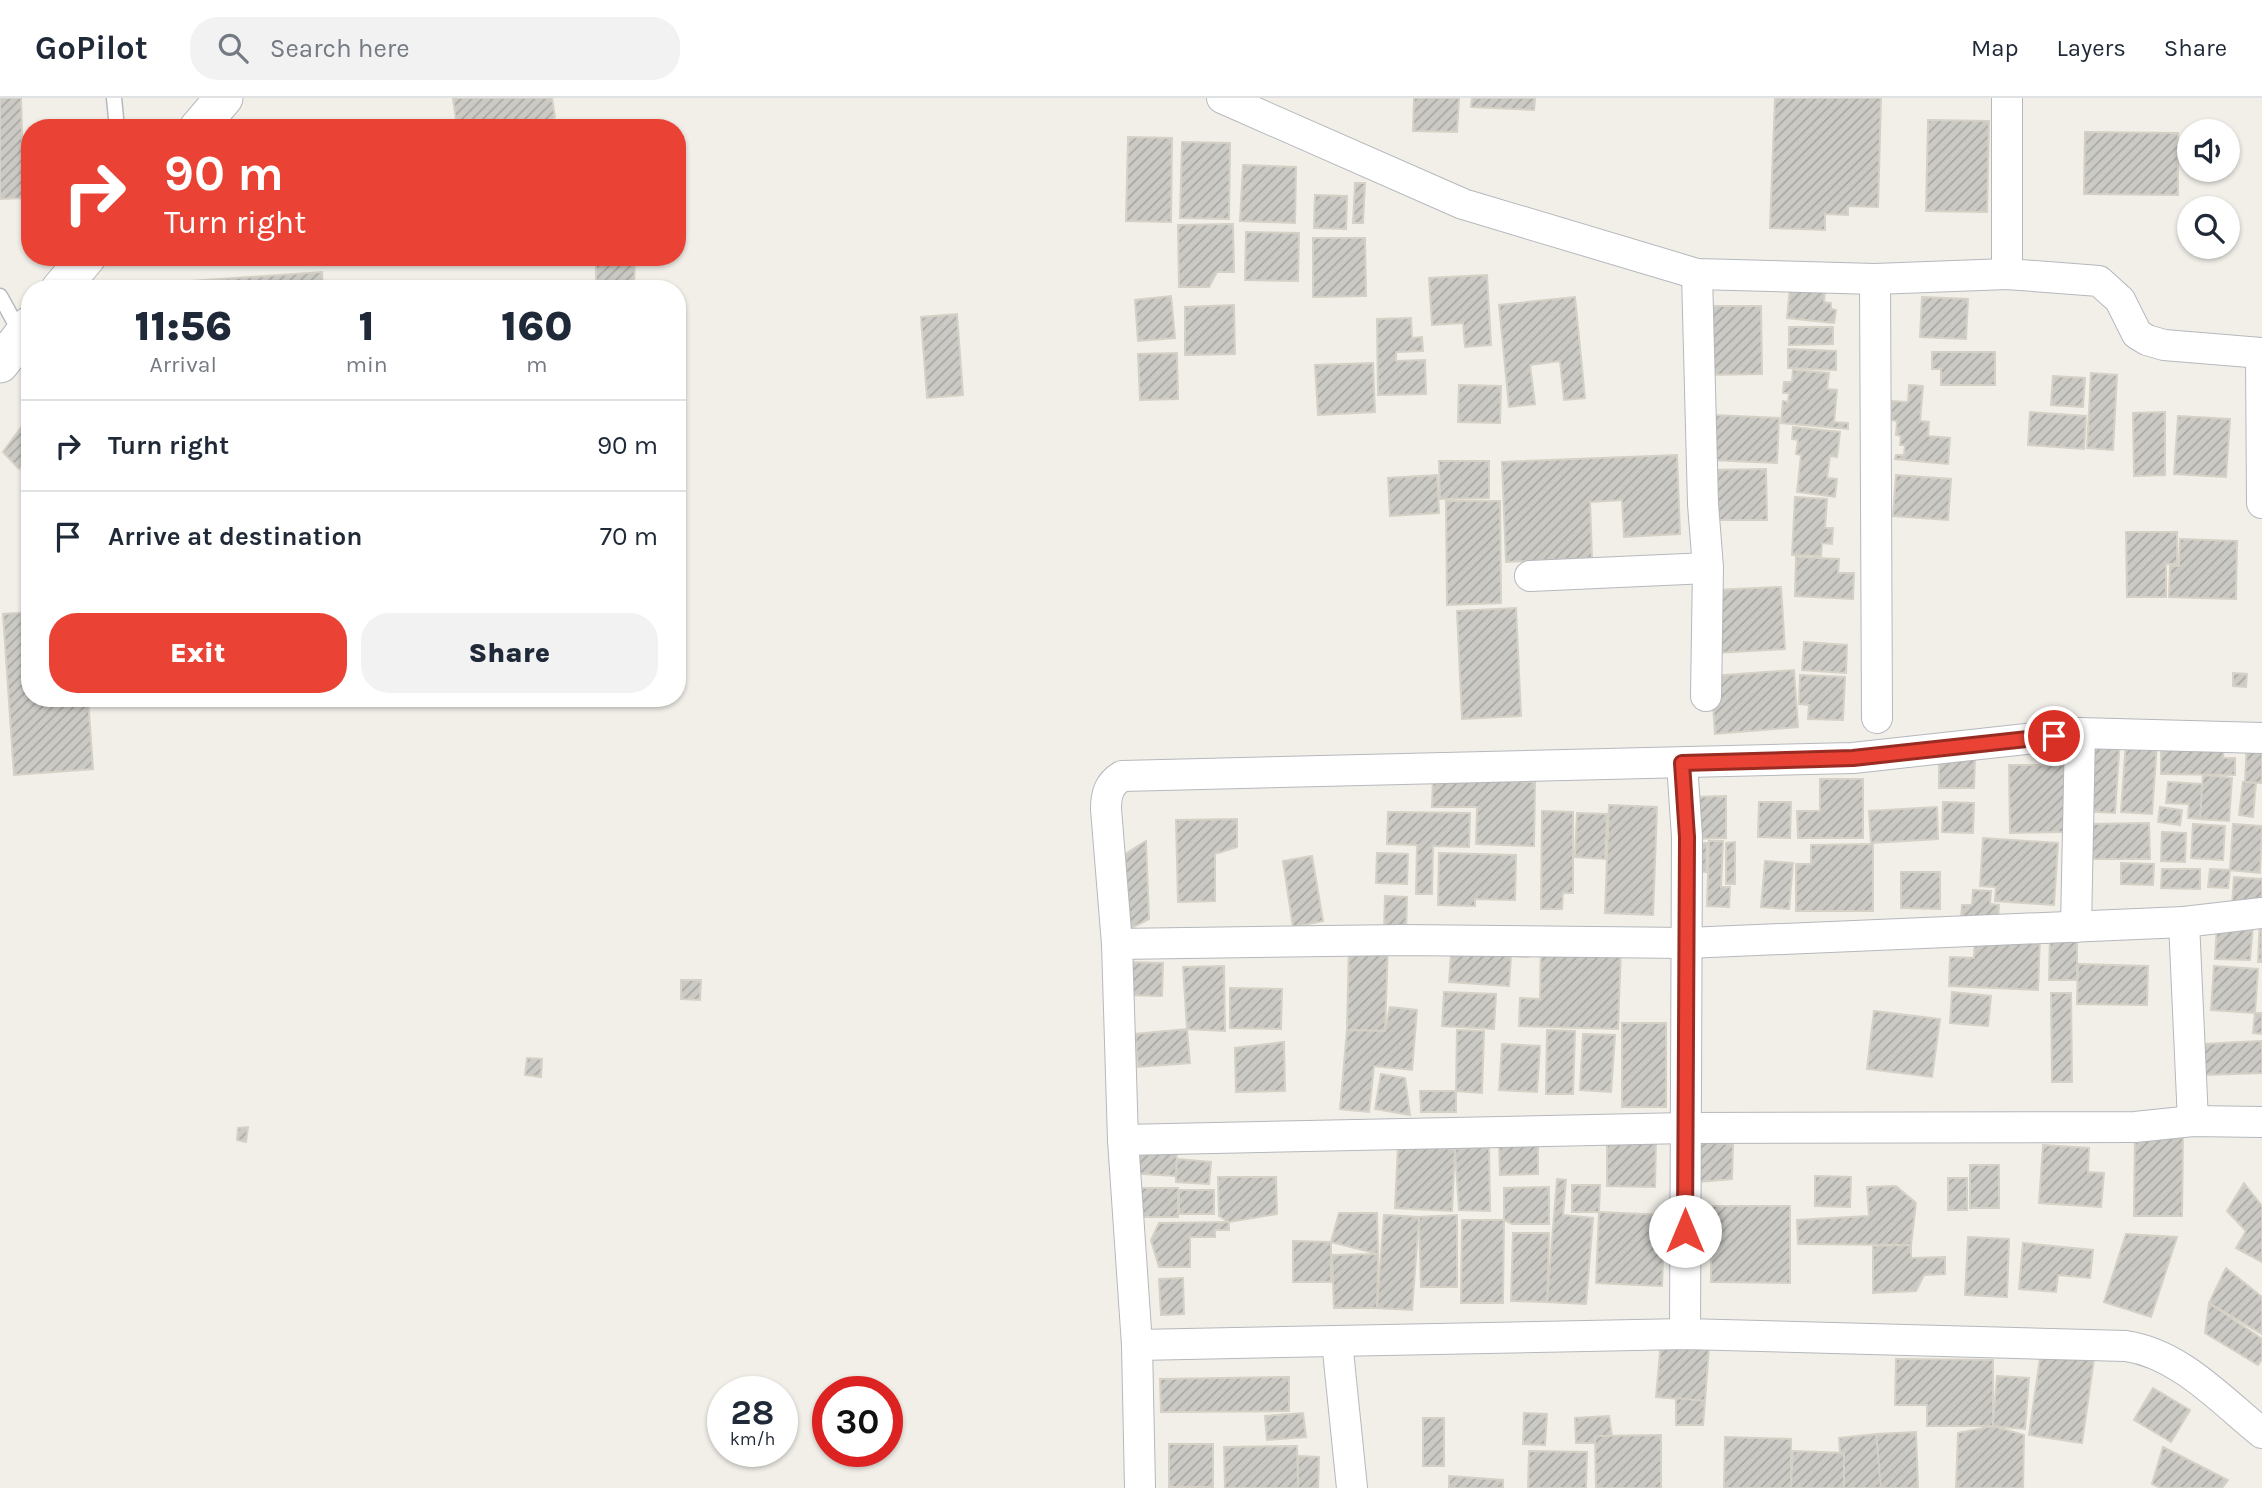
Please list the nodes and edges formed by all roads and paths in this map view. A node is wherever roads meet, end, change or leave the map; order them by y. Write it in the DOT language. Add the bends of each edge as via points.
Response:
graph roads {
  1 [pos="114,98"];
  2 [pos="224,98"];
  3 [pos="1222,98"];
  4 [pos="2007,98"];
  5 [pos="116,119"];
  6 [pos="206,119"];
  7 [pos="79,266"];
  8 [pos="1698,274"];
  9 [pos="2007,274"];
  10 [pos="1875,279"];
  11 [pos="68,280"];
  12 [pos="0,296"];
  13 [pos="21,323"];
  14 [pos="21,337"];
  15 [pos="2261,353"];
  16 [pos="0,364"];
  17 [pos="2262,503"];
  18 [pos="1708,568"];
  19 [pos="1530,576"];
  20 [pos="1706,696"];
  21 [pos="1877,718"];
  22 [pos="2080,733"];
  23 [pos="2262,738"];
  24 [pos="1682,763"];
  25 [pos="2262,913"];
  26 [pos="2184,922"];
  27 [pos="2077,927"];
  28 [pos="1687,943"];
  29 [pos="1116,944"];
  30 [pos="2193,1121"];
  31 [pos="2262,1122"];
  32 [pos="1686,1128"];
  33 [pos="1123,1140"];
  34 [pos="1685,1334"];
  35 [pos="1337,1341"];
  36 [pos="1137,1345"];
  37 [pos="2262,1433"];
  38 [pos="1140,1488"];
  39 [pos="1352,1488"];
  1 -- 5 [label="lane"];
  2 -- 6 [label="street"];
  3 -- 8 [label="street" via="1463,204"];
  4 -- 9 [label="street"];
  7 -- 11 [label="street"];
  8 -- 10 [label="street"];
  8 -- 18 [label="street"];
  9 -- 10 [label="street"];
  9 -- 15 [label="street" via="2099,281 2120,300 2137,334 2147,340"];
  10 -- 21 [label="street"];
  12 -- 13 [label="lane"];
  14 -- 16 [label="street"];
  15 -- 17 [label="street"];
  18 -- 19 [label="street"];
  18 -- 20 [label="street"];
  22 -- 23 [label="street"];
  22 -- 24 [label="street" via="1853,758"];
  22 -- 27 [label="street"];
  24 -- 28 [label="street"];
  24 -- 29 [label="street" via="1122,776 1106,796"];
  25 -- 26 [label="street"];
  26 -- 27 [label="street"];
  26 -- 30 [label="street"];
  27 -- 28 [label="street"];
  28 -- 29 [label="street"];
  28 -- 32 [label="street"];
  29 -- 33 [label="street"];
  30 -- 31 [label="street"];
  30 -- 32 [label="street" via="2135,1127"];
  32 -- 33 [label="street"];
  32 -- 34 [label="street"];
  33 -- 36 [label="street"];
  34 -- 35 [label="street"];
  34 -- 37 [label="street" via="2043,1341 2150,1349 2171,1360"];
  35 -- 36 [label="street"];
  35 -- 39 [label="street"];
  36 -- 38 [label="street"];
}
